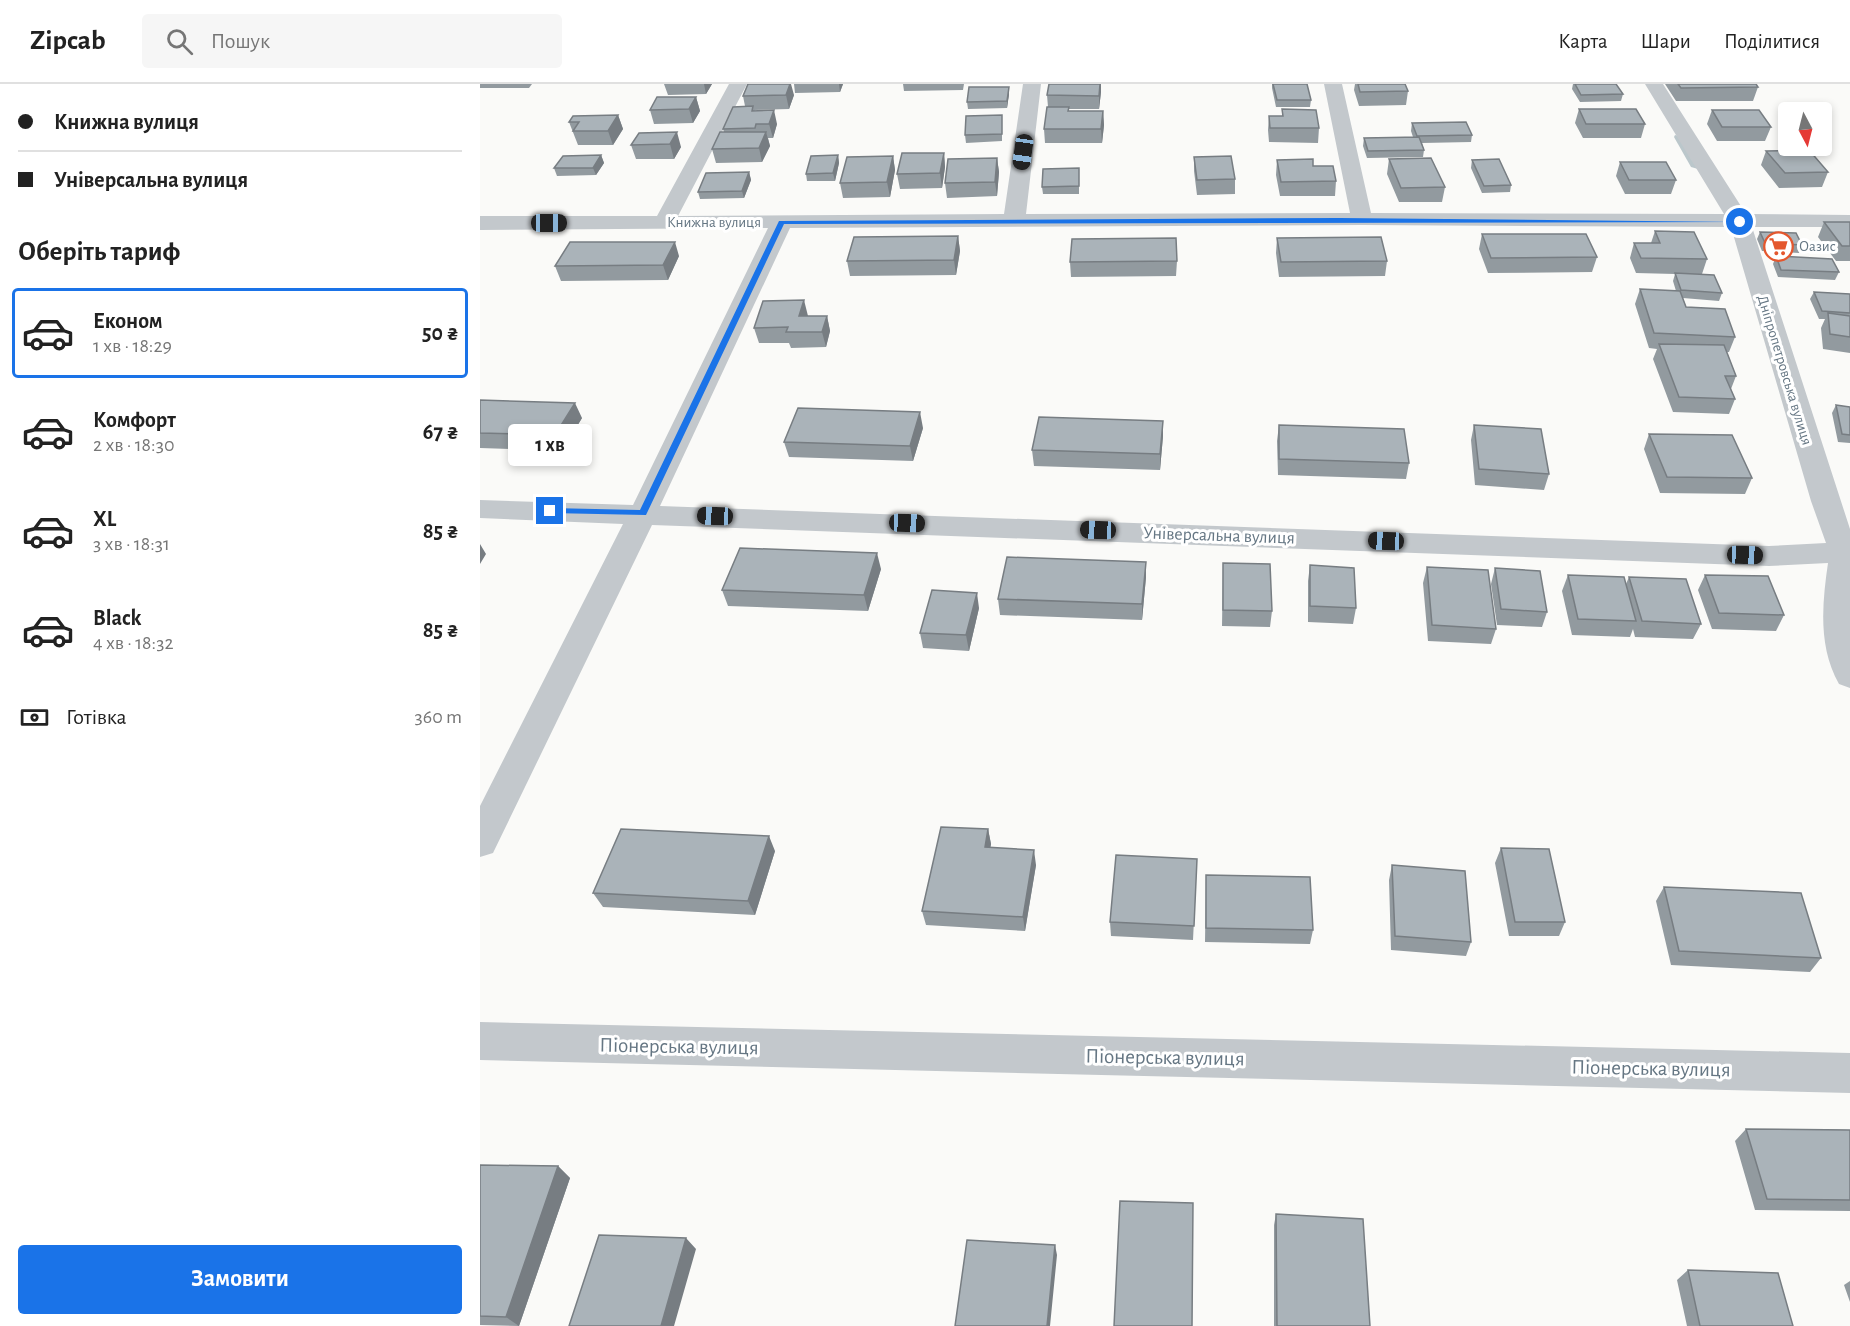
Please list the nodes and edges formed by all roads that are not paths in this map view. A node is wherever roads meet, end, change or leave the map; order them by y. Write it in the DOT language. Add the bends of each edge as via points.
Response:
graph roads {
  1 [pos="738,84"];
  2 [pos="1032,84"];
  3 [pos="1333,84"];
  4 [pos="1654,84"];
  5 [pos="1850,196"];
  6 [pos="1362,219"];
  7 [pos="1014,221"];
  8 [pos="1846,221"];
  9 [pos="664,222"];
  10 [pos="782,222"];
  11 [pos="1740,222"];
  12 [pos="480,223"];
  13 [pos="480,509"];
  14 [pos="643,513"];
  15 [pos="1847,552"];
  16 [pos="1850,676"];
  17 [pos="480,842"];
  18 [pos="480,1041"];
  19 [pos="1850,1073"];
  1 -- 9 [label="street"];
  2 -- 7 [label="street"];
  3 -- 6 [label="street"];
  4 -- 11 [label="street, Дніпропетровська вулиця"];
  5 -- 8 [label="street"];
  6 -- 7 [label="street, Книжна вулиця"];
  6 -- 11 [label="street, Книжна вулиця"];
  7 -- 10 [label="street, Книжна вулиця"];
  8 -- 11 [label="street, Книжна вулиця"];
  9 -- 10 [label="street, Книжна вулиця"];
  9 -- 12 [label="street, Книжна вулиця"];
  10 -- 14 [label="street"];
  11 -- 15 [label="street, Дніпропетровська вулиця" via="1825,501"];
  13 -- 14 [label="street, Універсальна вулиця"];
  14 -- 15 [label="street, Універсальна вулиця" via="1769,556"];
  14 -- 17 [label="street"];
  15 -- 16 [label="street, Дніпропетровська вулиця" via="1837,607 1842,652"];
  18 -- 19 [label="street, Піонерська вулиця"];
}
